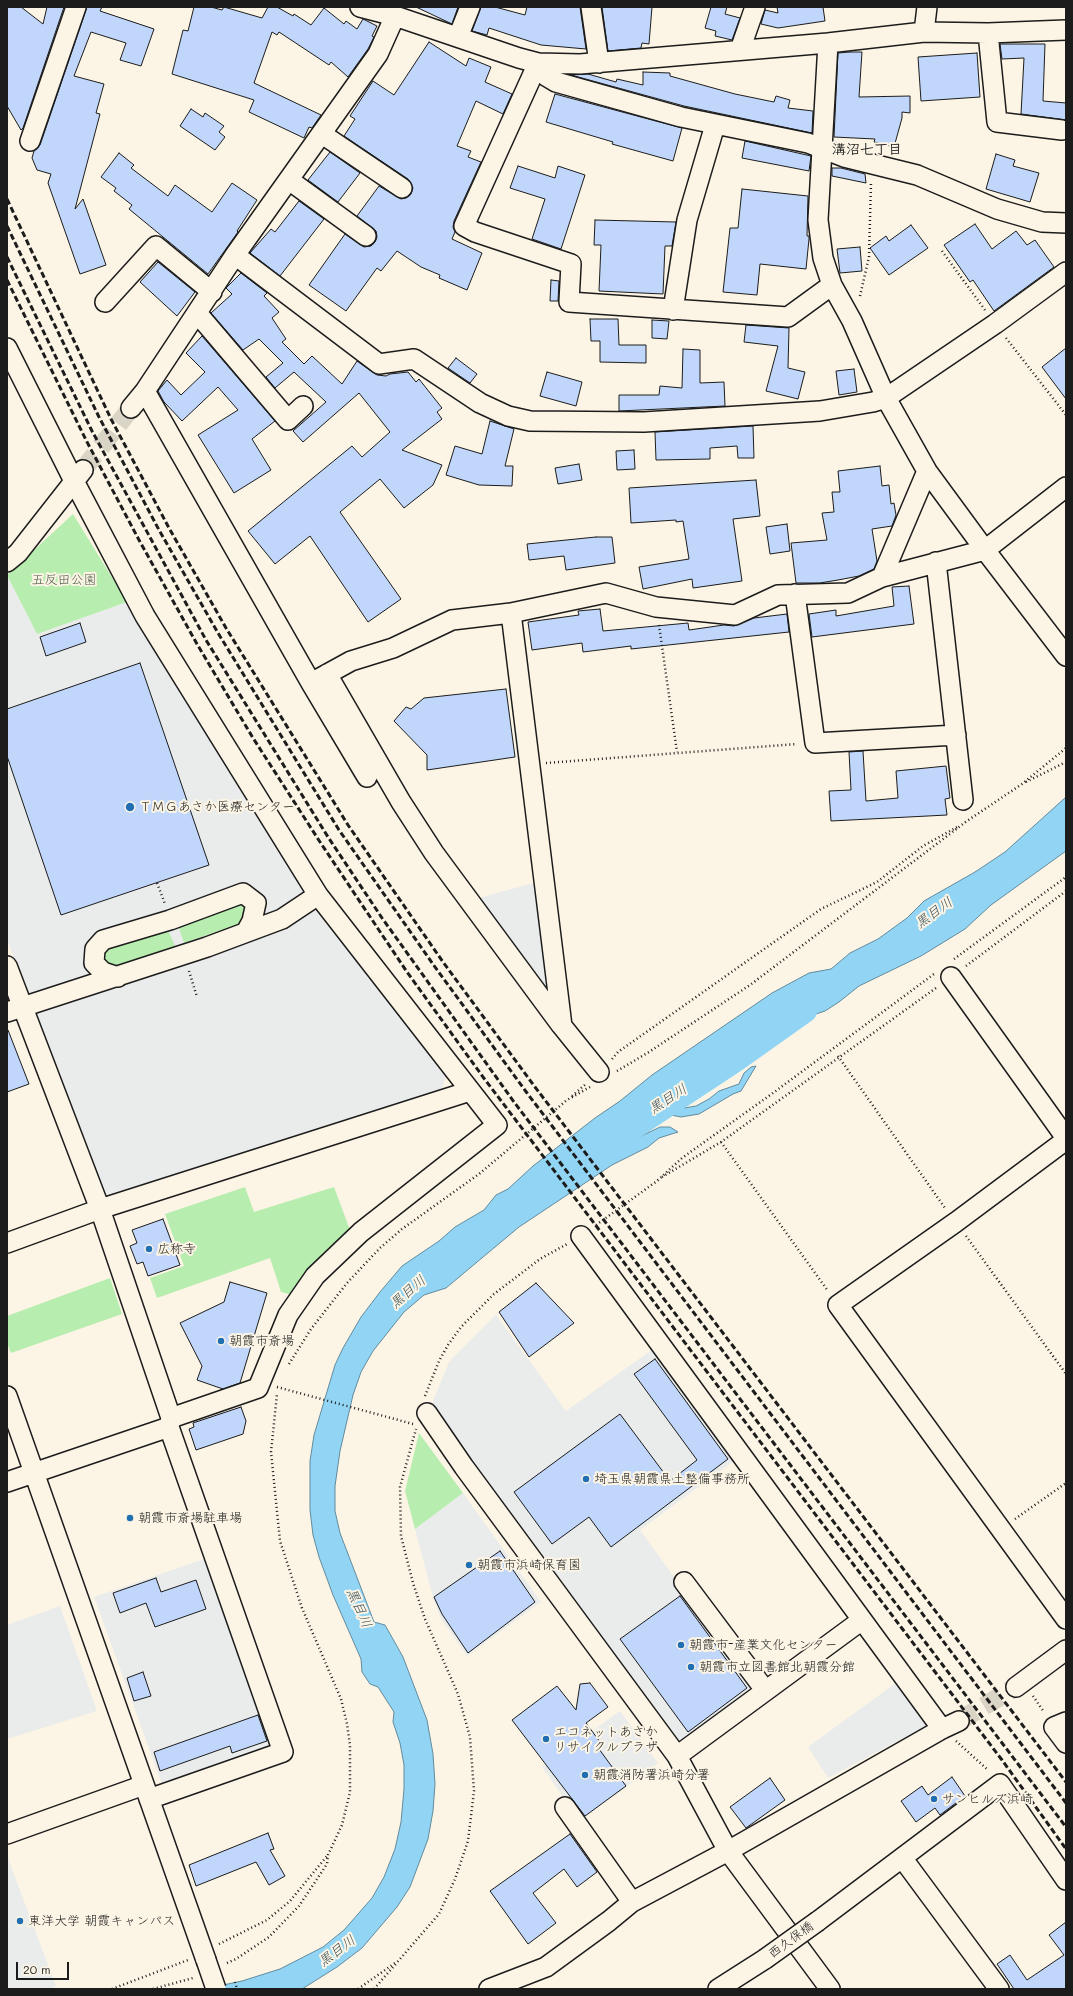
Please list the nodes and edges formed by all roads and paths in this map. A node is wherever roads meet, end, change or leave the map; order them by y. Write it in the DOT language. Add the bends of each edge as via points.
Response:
graph roads {
  1 [pos="76,7"];
  2 [pos="360,7"];
  3 [pos="470,7"];
  4 [pos="591,7"];
  5 [pos="755,7"];
  6 [pos="927,7"];
  7 [pos="395,16"];
  8 [pos="1066,30"];
  9 [pos="924,32"];
  10 [pos="988,33"];
  11 [pos="458,37"];
  12 [pos="828,43"];
  13 [pos="740,50"];
  14 [pos="538,63"];
  15 [pos="599,63"];
  16 [pos="714,124"];
  17 [pos="1062,130"];
  18 [pos="322,134"];
  19 [pos="30,141"];
  20 [pos="823,148"];
  21 [pos="876,164"];
  22 [pos="289,180"];
  23 [pos="402,188"];
  24 [pos="1066,223"];
  25 [pos="366,236"];
  26 [pos="235,255"];
  27 [pos="1066,272"];
  28 [pos="832,284"];
  29 [pos="212,292"];
  30 [pos="105,302"];
  31 [pos="673,310"];
  32 [pos="197,313"];
  33 [pos="852,321"];
  34 [pos="9,356"];
  35 [pos="145,391"];
  36 [pos="886,398"];
  37 [pos="303,406"];
  38 [pos="131,408"];
  39 [pos="927,471"];
  40 [pos="78,476"];
  41 [pos="1066,487"];
  42 [pos="985,550"];
  43 [pos="7,562"];
  44 [pos="936,562"];
  45 [pos="882,577"];
  46 [pos="795,594"];
  47 [pos="656,607"];
  48 [pos="511,613"];
  49 [pos="1066,656"];
  50 [pos="319,678"];
  51 [pos="956,735"];
  52 [pos="815,743"];
  53 [pos="1066,748"];
  54 [pos="677,752"];
  55 [pos="1066,762"];
  56 [pos="530,764"];
  57 [pos="367,777"];
  58 [pos="1022,784"];
  59 [pos="963,800"];
  60 [pos="967,821"];
  61 [pos="1066,876"];
  62 [pos="1065,892"];
  63 [pos="318,896"];
  64 [pos="1066,896"];
  65 [pos="256,903"];
  66 [pos="282,919"];
  67 [pos="246,932"];
  68 [pos="94,963"];
  69 [pos="7,966"];
  70 [pos="948,969"];
  71 [pos="118,977"];
  72 [pos="78,990"];
  73 [pos="14,1010"];
  74 [pos="562,1026"];
  75 [pos="838,1056"];
  76 [pos="603,1076"];
  77 [pos="470,1090"];
  78 [pos="567,1100"];
  79 [pos="1066,1139"];
  80 [pos="721,1142"];
  81 [pos="657,1181"];
  82 [pos="100,1209"];
  83 [pos="956,1222"];
  84 [pos="581,1236"];
  85 [pos="7,1243"];
  86 [pos="838,1305"];
  87 [pos="288,1366"];
  88 [pos="1066,1374"];
  89 [pos="279,1383"];
  90 [pos="284,1389"];
  91 [pos="7,1396"];
  92 [pos="423,1411"];
  93 [pos="170,1422"];
  94 [pos="410,1424"];
  95 [pos="34,1472"];
  96 [pos="7,1482"];
  97 [pos="1066,1483"];
  98 [pos="1001,1529"];
  99 [pos="684,1582"];
  100 [pos="1066,1619"];
  101 [pos="862,1620"];
  102 [pos="1066,1650"];
  103 [pos="1019,1684"];
  104 [pos="765,1690"];
  105 [pos="1060,1725"];
  106 [pos="951,1729"];
  107 [pos="1066,1744"];
  108 [pos="677,1756"];
  109 [pos="992,1774"];
  110 [pos="146,1792"];
  111 [pos="565,1807"];
  112 [pos="7,1834"];
  113 [pos="728,1851"];
  114 [pos="328,1855"];
  115 [pos="903,1859"];
  116 [pos="1066,1880"];
  117 [pos="632,1902"];
  118 [pos="400,1959"];
  119 [pos="210,1960"];
  120 [pos="196,1976"];
  121 [pos="112,1989"];
  122 [pos="153,1989"];
  123 [pos="216,1989"];
  124 [pos="358,1989"];
  125 [pos="374,1989"];
  126 [pos="489,1989"];
  127 [pos="718,1989"];
  128 [pos="830,1989"];
  129 [pos="999,1989"];
  1 -- 19 [label="street"];
  2 -- 7 [label="street"];
  3 -- 11 [label="street"];
  4 -- 15 [label="street"];
  5 -- 13 [label="street"];
  6 -- 9 [label="street"];
  7 -- 11 [label="street"];
  7 -- 18 [label="street" via="378,54"];
  8 -- 10 [label="street"];
  9 -- 10 [label="street"];
  9 -- 12 [label="street"];
  10 -- 17 [label="street" via="996,122"];
  11 -- 14 [label="street"];
  12 -- 13 [label="street"];
  12 -- 20 [label="street"];
  13 -- 15 [label="street"];
  14 -- 15 [label="street"];
  14 -- 16 [label="street" via="546,76 556,82 630,104"];
  14 -- 31 [label="street" via="464,226 571,264 569,302"];
  16 -- 20 [label="street"];
  16 -- 31 [label="street" via="687,220"];
  18 -- 22 [label="street"];
  18 -- 23 [label="street"];
  20 -- 21 [label="street" via="844,157"];
  20 -- 28 [label="street" via="818,220 823,258"];
  21 -- 24 [label="street" via="917,175 997,208 1042,222"];
  21 -- 33 [label="path" via="870,185 869,257"];
  22 -- 25 [label="street"];
  22 -- 26 [label="street"];
  26 -- 29 [label="street"];
  26 -- 36 [label="street" via="379,364 414,359 480,403 508,416 530,421 644,422 763,416 820,411"];
  27 -- 36 [label="street"];
  28 -- 31 [label="street" via="788,317"];
  28 -- 33 [label="street"];
  29 -- 30 [label="street" via="156,246"];
  29 -- 32 [label="street"];
  32 -- 35 [label="street"];
  32 -- 37 [label="street" via="288,420"];
  33 -- 36 [label="street"];
  34 -- 40 [label="street"];
  35 -- 38 [label="street"];
  35 -- 50 [label="street"];
  36 -- 39 [label="street"];
  39 -- 42 [label="street"];
  39 -- 45 [label="street"];
  40 -- 43 [label="street" via="18,553"];
  40 -- 63 [label="street" via="145,616"];
  41 -- 42 [label="street"];
  42 -- 44 [label="street"];
  42 -- 49 [label="street"];
  44 -- 45 [label="street"];
  44 -- 51 [label="street"];
  45 -- 46 [label="street" via="848,593"];
  46 -- 47 [label="street" via="778,594 735,615"];
  46 -- 52 [label="street"];
  47 -- 48 [label="street" via="606,592"];
  47 -- 54 [label="path"];
  48 -- 50 [label="street" via="452,620 393,648 351,660"];
  48 -- 56 [label="street"];
  50 -- 57 [label="street"];
  50 -- 74 [label="street" via="434,853"];
  51 -- 52 [label="street"];
  51 -- 59 [label="street"];
  52 -- 54 [label="path"];
  53 -- 58 [label="path"];
  54 -- 56 [label="path"];
  55 -- 58 [label="path"];
  56 -- 74 [label="street"];
  58 -- 60 [label="path"];
  60 -- 76 [label="path" via="750,985 649,1052"];
  60 -- 76 [label="path" via="923,846 877,882 820,910 618,1052"];
  61 -- 70 [label="path"];
  62 -- 64 [label="path"];
  62 -- 70 [label="path"];
  63 -- 66 [label="street"];
  63 -- 77 [label="street"];
  65 -- 66 [label="street" via="269,914"];
  65 -- 67 [label="street" via="252,921"];
  65 -- 68 [label="street" via="243,893 170,920 103,940 95,949"];
  66 -- 67 [label="street"];
  67 -- 71 [label="street"];
  68 -- 71 [label="street" via="103,972"];
  68 -- 72 [label="street" via="90,975"];
  69 -- 73 [label="street"];
  70 -- 75 [label="path"];
  70 -- 79 [label="street"];
  70 -- 81 [label="path" via="682,1158"];
  71 -- 72 [label="street"];
  72 -- 73 [label="street"];
  73 -- 82 [label="street"];
  74 -- 76 [label="street"];
  75 -- 80 [label="path"];
  75 -- 83 [label="path"];
  76 -- 78 [label="path"];
  76 -- 78 [label="path"];
  77 -- 82 [label="street"];
  77 -- 93 [label="street" via="497,1126 361,1232 315,1276 288,1315 258,1388"];
  78 -- 87 [label="path" via="478,1174 380,1248 347,1283 311,1329"];
  79 -- 83 [label="street"];
  80 -- 81 [label="path"];
  80 -- 86 [label="path"];
  81 -- 84 [label="path"];
  82 -- 85 [label="street"];
  82 -- 93 [label="street"];
  83 -- 86 [label="street"];
  83 -- 88 [label="path"];
  84 -- 92 [label="path" via="540,1259 512,1279 477,1310 448,1345 430,1379"];
  84 -- 101 [label="street"];
  86 -- 98 [label="street"];
  89 -- 114 [label="path" via="271,1452 280,1541 302,1608 341,1699 350,1746 349,1798 342,1825"];
  90 -- 94 [label="path"];
  91 -- 95 [label="street"];
  92 -- 108 [label="street"];
  92 -- 118 [label="path" via="400,1488 401,1536 425,1619 458,1694 470,1737 474,1790 468,1841 456,1879 439,1914"];
  93 -- 95 [label="street"];
  93 -- 110 [label="street" via="283,1752"];
  95 -- 96 [label="street"];
  95 -- 110 [label="street"];
  97 -- 98 [label="path"];
  98 -- 100 [label="street"];
  99 -- 104 [label="street"];
  101 -- 104 [label="street"];
  101 -- 106 [label="street"];
  102 -- 103 [label="street"];
  103 -- 105 [label="path"];
  104 -- 108 [label="street"];
  105 -- 107 [label="street"];
  106 -- 109 [label="path"];
  106 -- 113 [label="street"];
  108 -- 113 [label="street"];
  110 -- 112 [label="street"];
  110 -- 119 [label="street"];
  111 -- 117 [label="street"];
  113 -- 117 [label="street"];
  113 -- 128 [label="street"];
  114 -- 119 [label="path" via="290,1901 267,1920 220,1943"];
  114 -- 119 [label="path" via="327,1864 299,1906 269,1937 236,1959"];
  115 -- 116 [label="street, 西久保橋" via="1000,1784"];
  115 -- 127 [label="street, 西久保橋, bridge" via="765,1960"];
  115 -- 129 [label="street"];
  117 -- 126 [label="street" via="546,1967"];
  118 -- 124 [label="path"];
  118 -- 125 [label="path"];
  119 -- 121 [label="path"];
  119 -- 123 [label="street, bridge"];
  120 -- 122 [label="path"];
}
